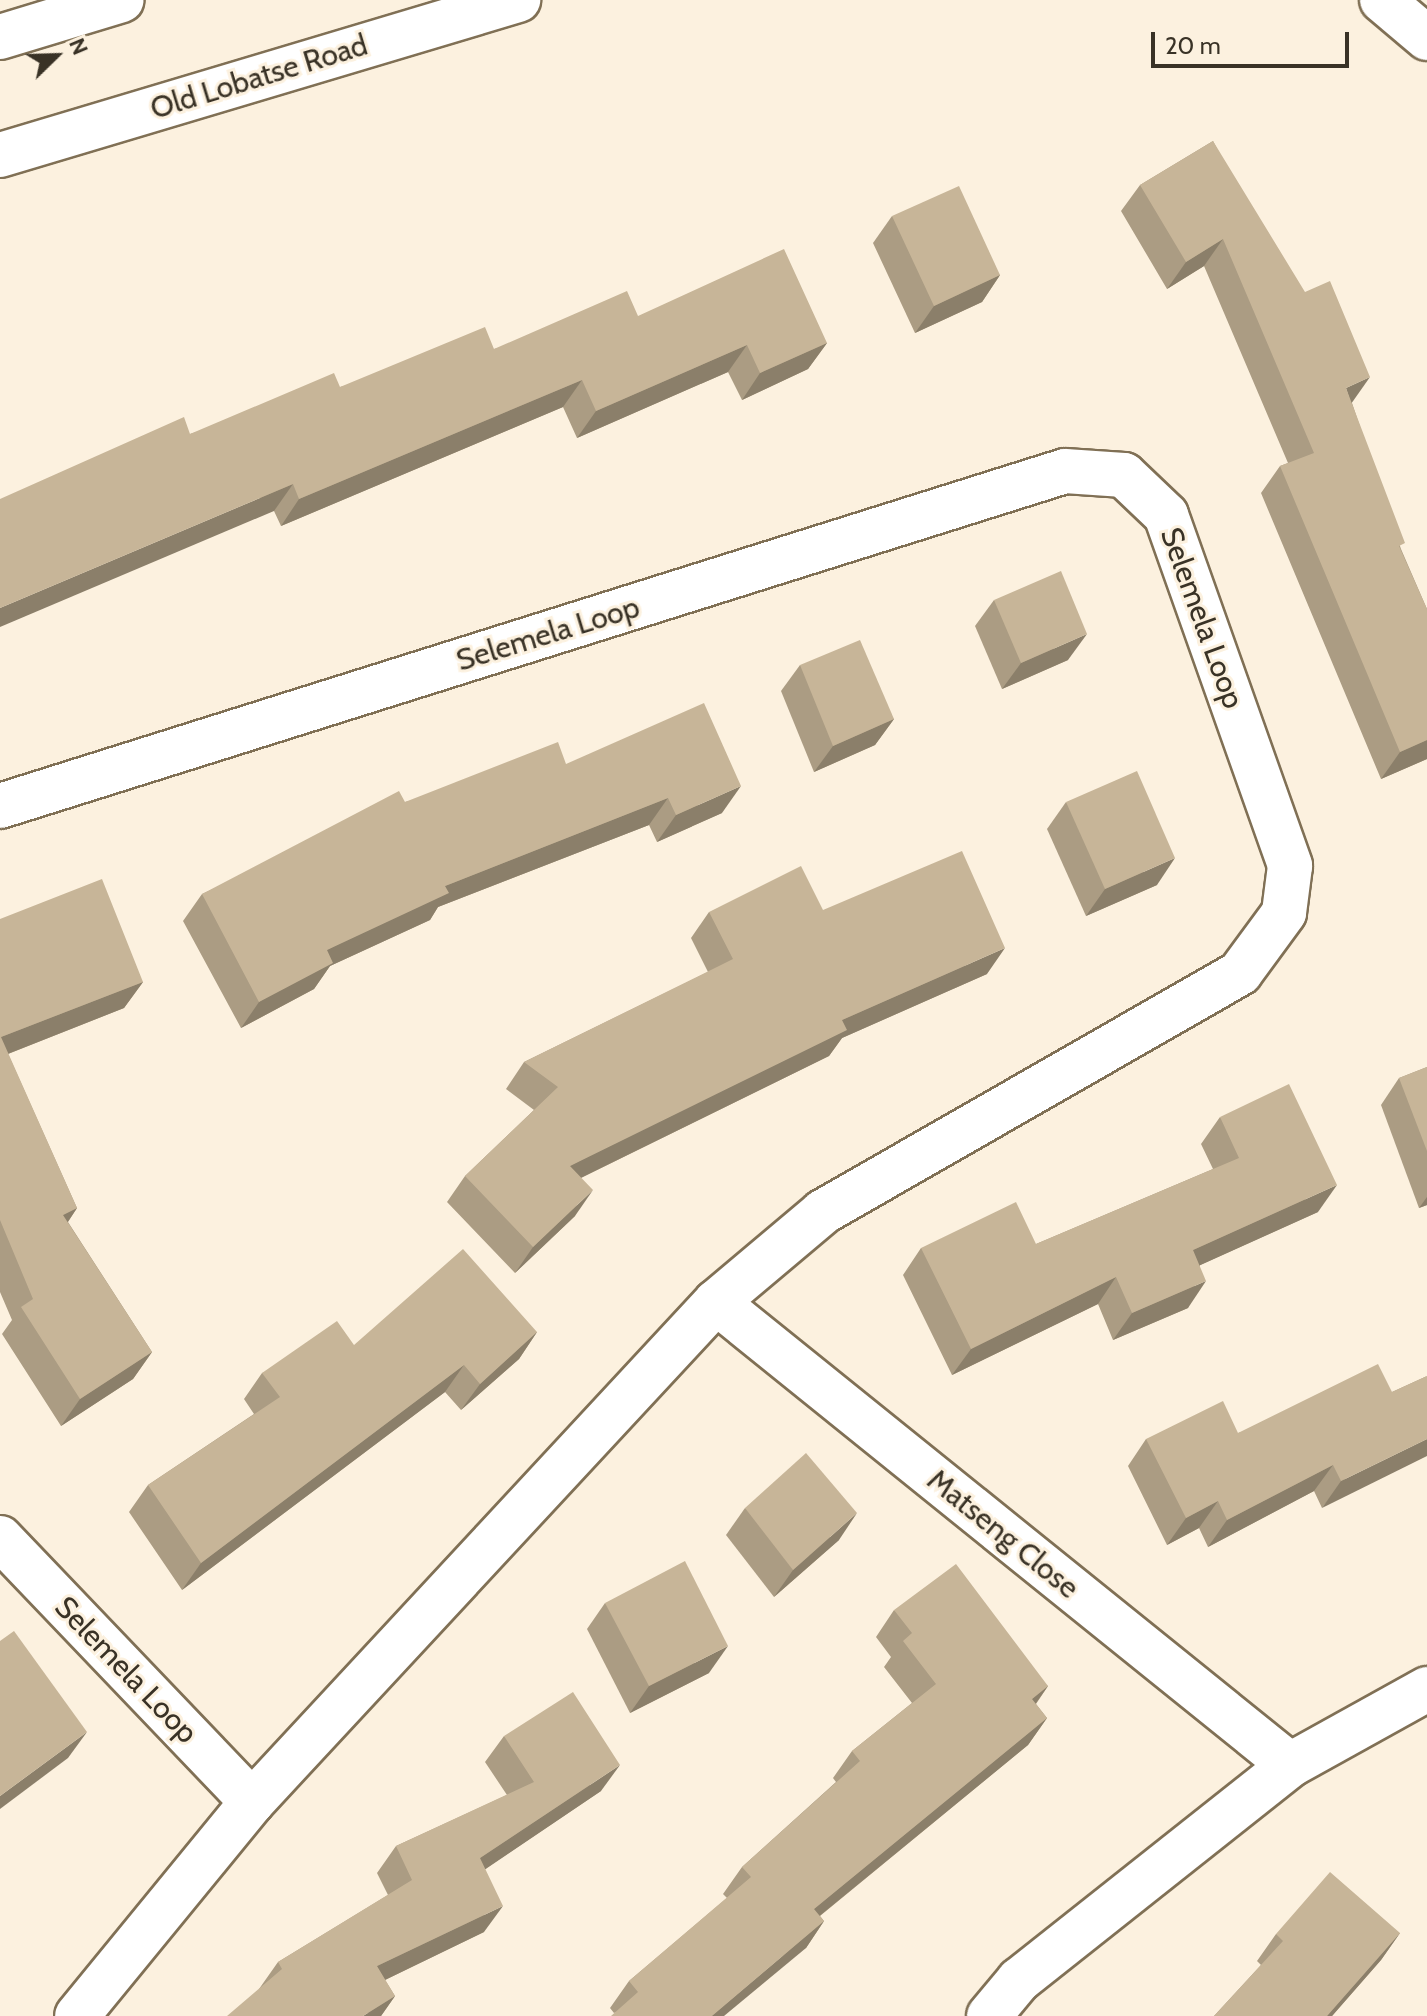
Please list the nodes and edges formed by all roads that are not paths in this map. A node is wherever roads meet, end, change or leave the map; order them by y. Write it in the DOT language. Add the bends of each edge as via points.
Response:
graph roads {
  1 [pos="122,0"];
  2 [pos="518,0"];
  3 [pos="1382,0"];
  4 [pos="0,37"];
  5 [pos="1427,38"];
  6 [pos="0,155"];
  7 [pos="0,806"];
  8 [pos="716,1302"];
  9 [pos="0,1538"];
  10 [pos="1427,1689"];
  11 [pos="1290,1765"];
  12 [pos="252,1802"];
  13 [pos="77,2016"];
  14 [pos="989,2016"];
  1 -- 4 [label="street"];
  2 -- 6 [label="street, Old Lobatse Road"];
  3 -- 5 [label="street"];
  7 -- 8 [label="street, Selemela Loop" via="1065,471 1124,475 1166,515 1290,866 1284,913 1240,973 823,1212"];
  8 -- 11 [label="street, Matseng Close"];
  8 -- 12 [label="street, Selemela Loop"];
  9 -- 12 [label="street, Selemela Loop"];
  10 -- 11 [label="street"];
  11 -- 14 [label="street" via="1019,1980"];
  12 -- 13 [label="street, Selemela Loop"];
}
